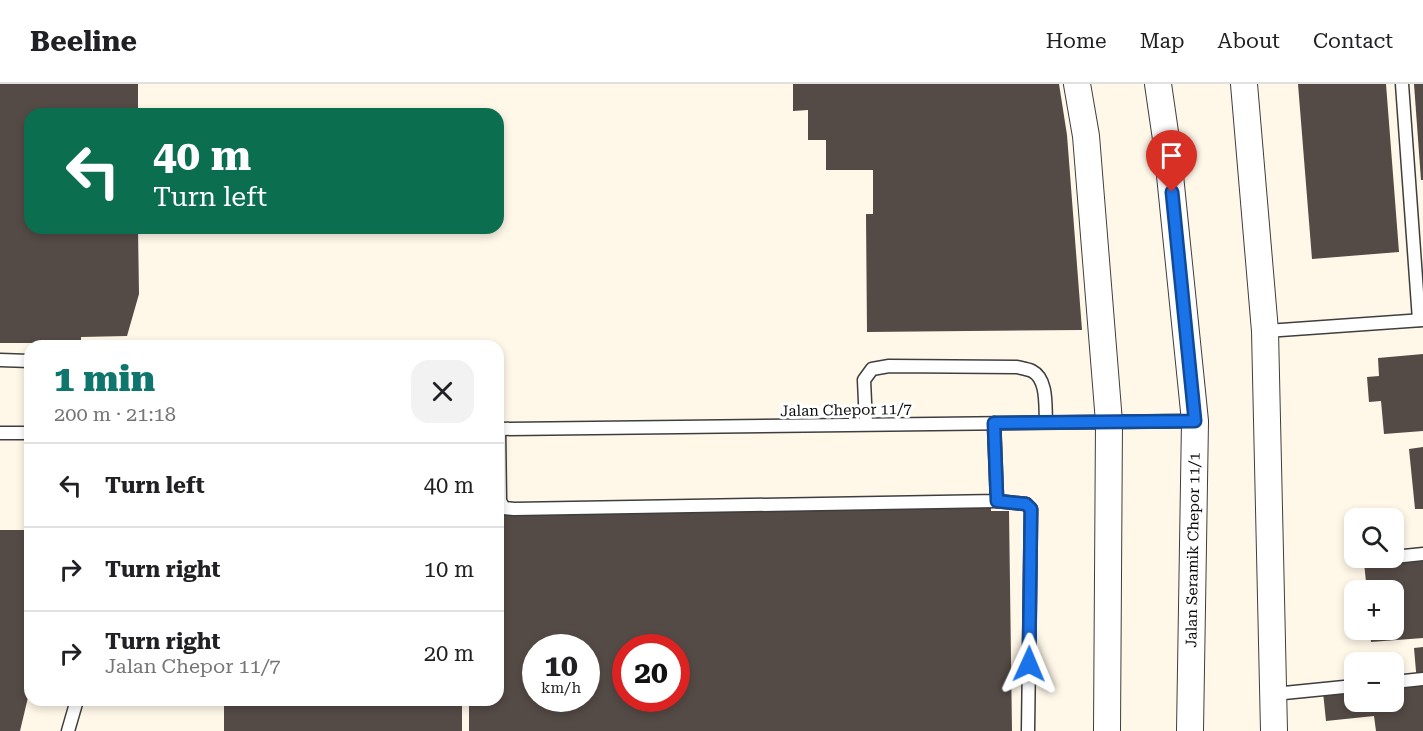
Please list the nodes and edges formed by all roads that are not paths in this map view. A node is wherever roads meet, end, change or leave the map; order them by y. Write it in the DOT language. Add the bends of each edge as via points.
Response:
graph roads {
  1 [pos="1077,84"];
  2 [pos="1158,84"];
  3 [pos="1244,84"];
  4 [pos="1402,84"];
  5 [pos="1421,320"];
  6 [pos="1265,331"];
  7 [pos="0,360"];
  8 [pos="24,361"];
  9 [pos="1195,421"];
  10 [pos="1046,422"];
  11 [pos="1109,422"];
  12 [pos="994,423"];
  13 [pos="866,424"];
  14 [pos="504,429"];
  15 [pos="0,433"];
  16 [pos="24,433"];
  17 [pos="997,501"];
  18 [pos="504,508"];
  19 [pos="1423,554"];
  20 [pos="1404,555"];
  21 [pos="1423,679"];
  22 [pos="1404,681"];
  23 [pos="1344,687"];
  24 [pos="1274,694"];
  25 [pos="75,706"];
  26 [pos="68,731"];
  27 [pos="1028,731"];
  28 [pos="1107,731"];
  29 [pos="1190,731"];
  30 [pos="1274,731"];
  1 -- 11 [label="street" via="1086,136"];
  2 -- 9 [label="street, Jalan Seramik Chepor 11/1"];
  3 -- 6 [label="street"];
  4 -- 5 [label="lane"];
  5 -- 6 [label="lane"];
  6 -- 24 [label="street"];
  7 -- 8 [label="lane"];
  9 -- 11 [label="lane, Jalan Chepor 11/7"];
  9 -- 29 [label="street, Jalan Seramik Chepor 11/1"];
  10 -- 11 [label="lane, Jalan Chepor 11/7"];
  10 -- 12 [label="lane, Jalan Chepor 11/7"];
  10 -- 13 [label="lane" via="1041,379 1032,371 1017,367 889,366 872,369 864,380"];
  11 -- 28 [label="street"];
  12 -- 13 [label="lane, Jalan Chepor 11/7"];
  12 -- 17 [label="lane"];
  13 -- 14 [label="lane, Jalan Chepor 11/7"];
  15 -- 16 [label="lane"];
  17 -- 18 [label="lane"];
  17 -- 27 [label="lane" via="1026,504 1031,509"];
  19 -- 20 [label="lane"];
  21 -- 22 [label="lane"];
  23 -- 24 [label="lane"];
  24 -- 30 [label="street"];
  25 -- 26 [label="lane"];
}
